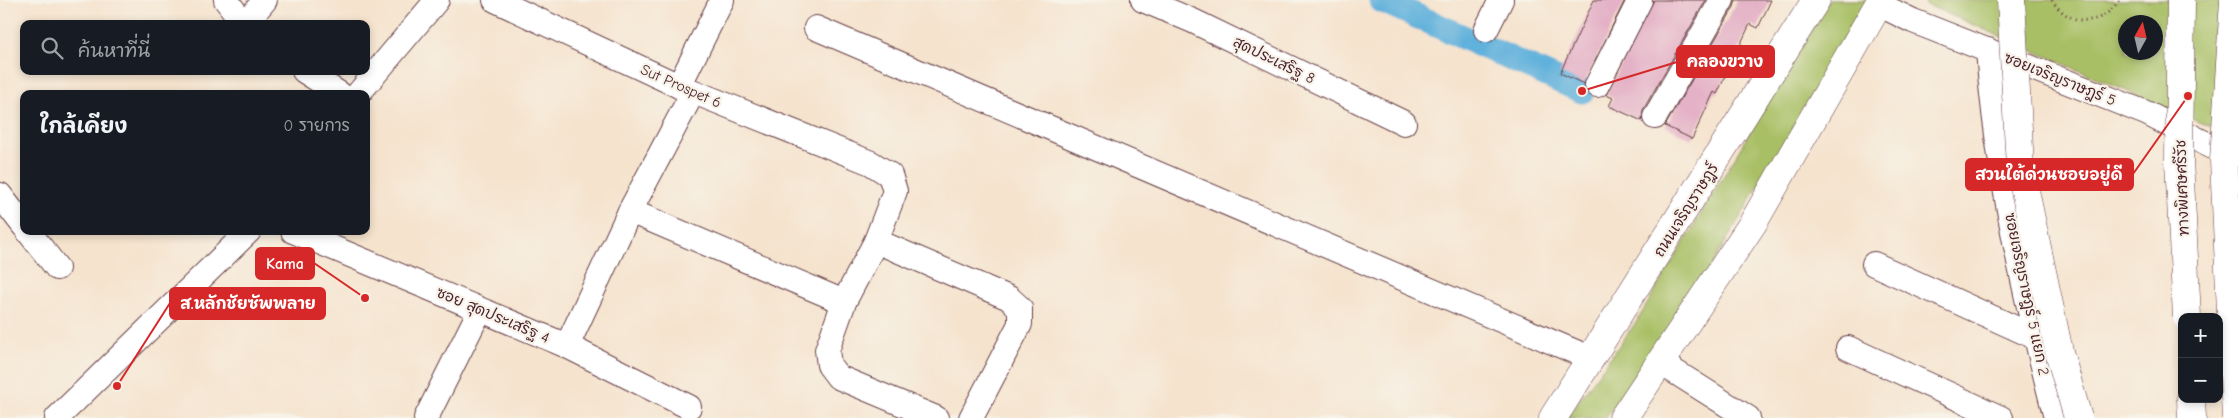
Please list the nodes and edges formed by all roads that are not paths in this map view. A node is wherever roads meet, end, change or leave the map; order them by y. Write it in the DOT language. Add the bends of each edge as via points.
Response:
graph roads {
  1 [pos="226,0"];
  2 [pos="265,0"];
  3 [pos="437,0"];
  4 [pos="495,0"];
  5 [pos="722,0"];
  6 [pos="1143,0"];
  7 [pos="1500,0"];
  8 [pos="1640,0"];
  9 [pos="1722,0"];
  10 [pos="1816,0"];
  11 [pos="2011,0"];
  12 [pos="2181,0"];
  13 [pos="2234,0"];
  14 [pos="1880,2"];
  15 [pos="241,20"];
  16 [pos="248,20"];
  17 [pos="816,28"];
  18 [pos="1486,30"];
  19 [pos="1988,50"];
  20 [pos="310,75"];
  21 [pos="1597,85"];
  22 [pos="686,89"];
  23 [pos="334,90"];
  24 [pos="361,90"];
  25 [pos="1656,117"];
  26 [pos="1404,123"];
  27 [pos="2238,160"];
  28 [pos="0,195"];
  29 [pos="630,211"];
  30 [pos="20,221"];
  31 [pos="31,235"];
  32 [pos="245,235"];
  33 [pos="302,235"];
  34 [pos="876,241"];
  35 [pos="1874,264"];
  36 [pos="57,268"];
  37 [pos="844,302"];
  38 [pos="480,310"];
  39 [pos="2187,313"];
  40 [pos="2035,337"];
  41 [pos="567,346"];
  42 [pos="1848,348"];
  43 [pos="1592,359"];
  44 [pos="1661,363"];
  45 [pos="2191,403"];
  46 [pos="689,407"];
  47 [pos="57,418"];
  48 [pos="426,418"];
  49 [pos="936,418"];
  50 [pos="971,418"];
  51 [pos="1553,418"];
  52 [pos="1622,418"];
  53 [pos="1748,418"];
  54 [pos="2001,418"];
  55 [pos="2056,418"];
  56 [pos="2078,418"];
  57 [pos="2192,418"];
  58 [pos="2236,418"];
  1 -- 15 [label="street"];
  2 -- 16 [label="street"];
  3 -- 24 [label="street"];
  4 -- 22 [label="street, Sut Prospet 6"];
  5 -- 22 [label="street"];
  6 -- 26 [label="street, สุดประเสริฐ 8"];
  7 -- 18 [label="street"];
  8 -- 21 [label="street"];
  9 -- 25 [label="street"];
  10 -- 43 [label="main road, ถนนเจริญราษฎร์"];
  11 -- 56 [label="main road, bridge" via="2020,167 2059,352"];
  12 -- 39 [label="main road, ทางพิเศษศรีรัช, bridge" via="2180,160"];
  13 -- 58 [label="main road, bridge" via="2224,160"];
  14 -- 19 [label="street, ซอยเจริญราษฎร์ 5" via="1913,21"];
  14 -- 44 [label="main road" via="1753,223"];
  17 -- 43 [label="street"];
  19 -- 27 [label="street, ซอยเจริญราษฎร์ 5" via="2146,113"];
  19 -- 40 [label="street, ซอยเจริญราษฎร์ 5 แยก 2" via="1992,113 2012,232"];
  20 -- 23 [label="street"];
  22 -- 29 [label="street"];
  22 -- 34 [label="street, Sut Prospet 6" via="890,174 896,191"];
  28 -- 30 [label="street"];
  29 -- 37 [label="street"];
  29 -- 41 [label="street"];
  31 -- 36 [label="street"];
  32 -- 47 [label="street"];
  33 -- 38 [label="street, ซอย สุดประเสริฐ 4"];
  34 -- 37 [label="street, Sut Prospet 6"];
  34 -- 50 [label="street" via="1009,298 1020,308 1020,324"];
  35 -- 40 [label="street"];
  37 -- 49 [label="street, Sut Prospet 6" via="827,350 829,365 838,377"];
  38 -- 41 [label="street, ซอย สุดประเสริฐ 4"];
  38 -- 48 [label="street"];
  40 -- 55 [label="street, ซอยเจริญราษฎร์ 5 แยก 2"];
  41 -- 46 [label="street, ซอย สุดประเสริฐ 4"];
  42 -- 54 [label="street"];
  43 -- 51 [label="main road, ถนนเจริญราษฎร์"];
  44 -- 52 [label="main road"];
  44 -- 53 [label="street"];
  45 -- 57 [label="main road"];
}
